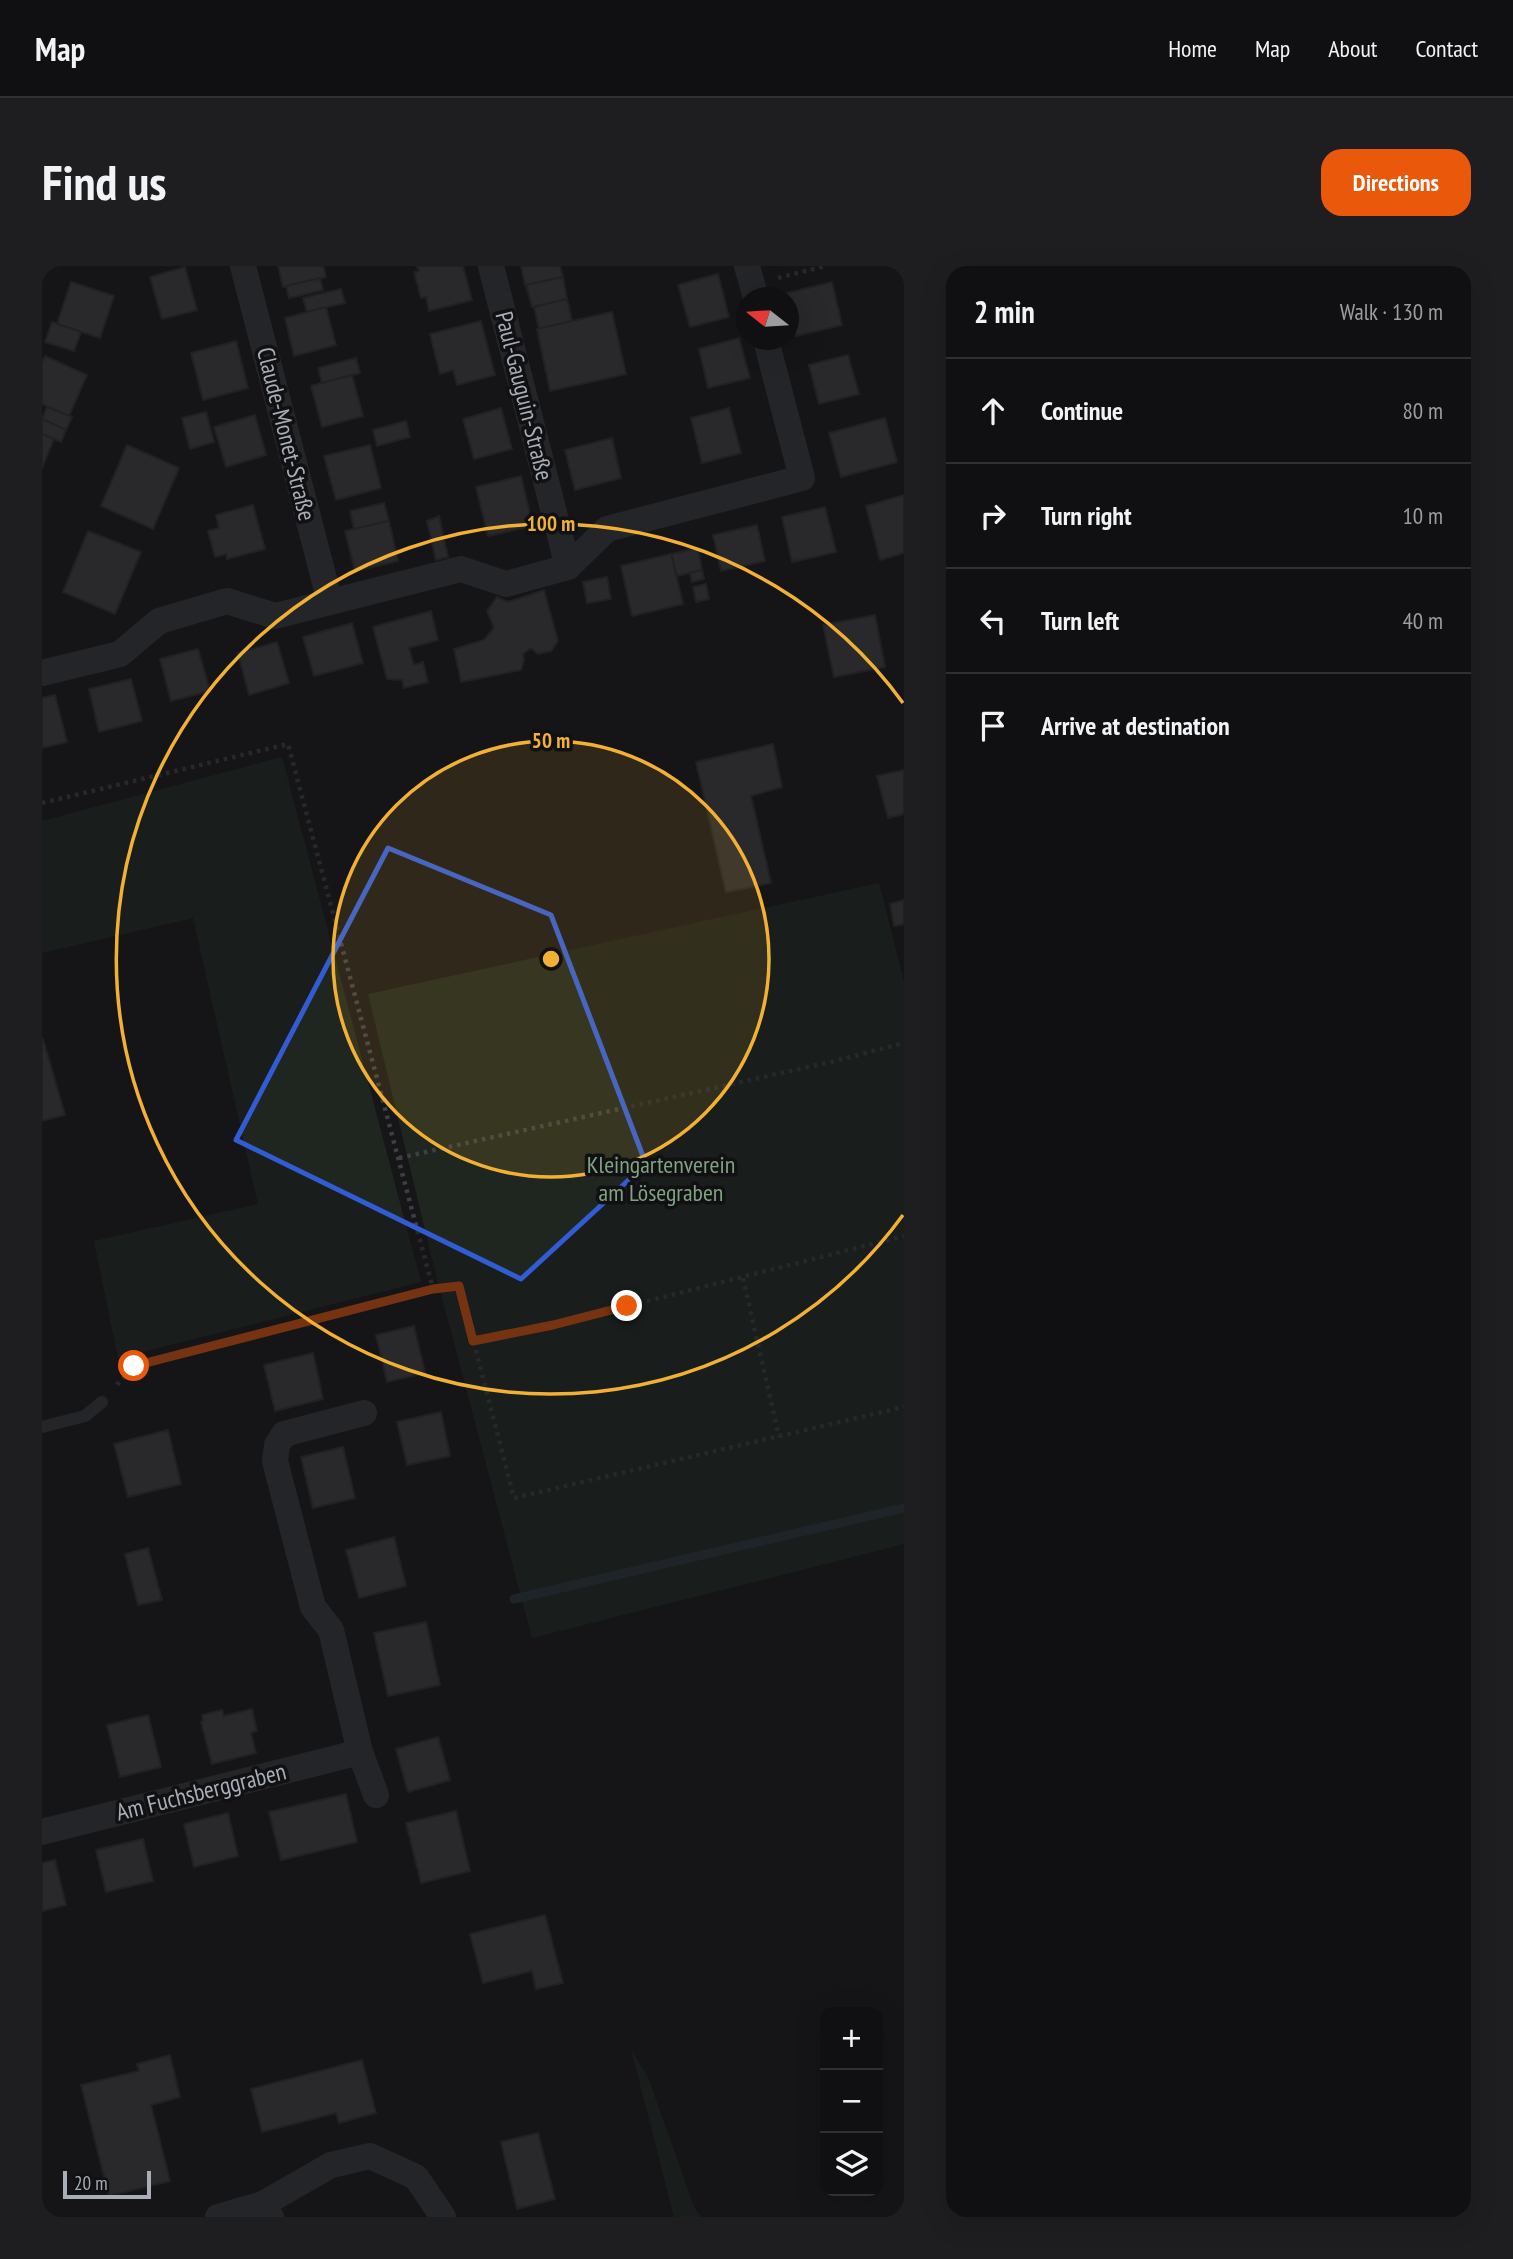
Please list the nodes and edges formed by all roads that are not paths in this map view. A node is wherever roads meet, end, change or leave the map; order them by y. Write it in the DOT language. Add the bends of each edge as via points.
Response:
graph roads {
  1 [pos="243,266"];
  2 [pos="491,266"];
  3 [pos="769,350"];
  4 [pos="568,567"];
  5 [pos="330,602"];
  6 [pos="42,673"];
  7 [pos="102,1402"];
  8 [pos="364,1413"];
  9 [pos="42,1427"];
  10 [pos="360,1752"];
  11 [pos="376,1795"];
  12 [pos="42,1832"];
  13 [pos="267,2210"];
  14 [pos="218,2217"];
  15 [pos="443,2217"];
  1 -- 5 [label="street, Claude-Monet-Straße"];
  2 -- 4 [label="street, Paul-Gauguin-Straße"];
  3 -- 4 [label="street" via="802,478 607,529"];
  4 -- 5 [label="street" via="506,584 461,569"];
  5 -- 6 [label="street" via="275,616 227,601 159,621 120,654"];
  7 -- 9 [label="lane" via="85,1416"];
  8 -- 10 [label="street" via="284,1434 275,1461 313,1607 331,1630"];
  10 -- 11 [label="street"];
  10 -- 12 [label="street, Am Fuchsberggraben"];
  13 -- 14 [label="street"];
  13 -- 15 [label="street" via="331,2165 370,2157 416,2177"];
}
